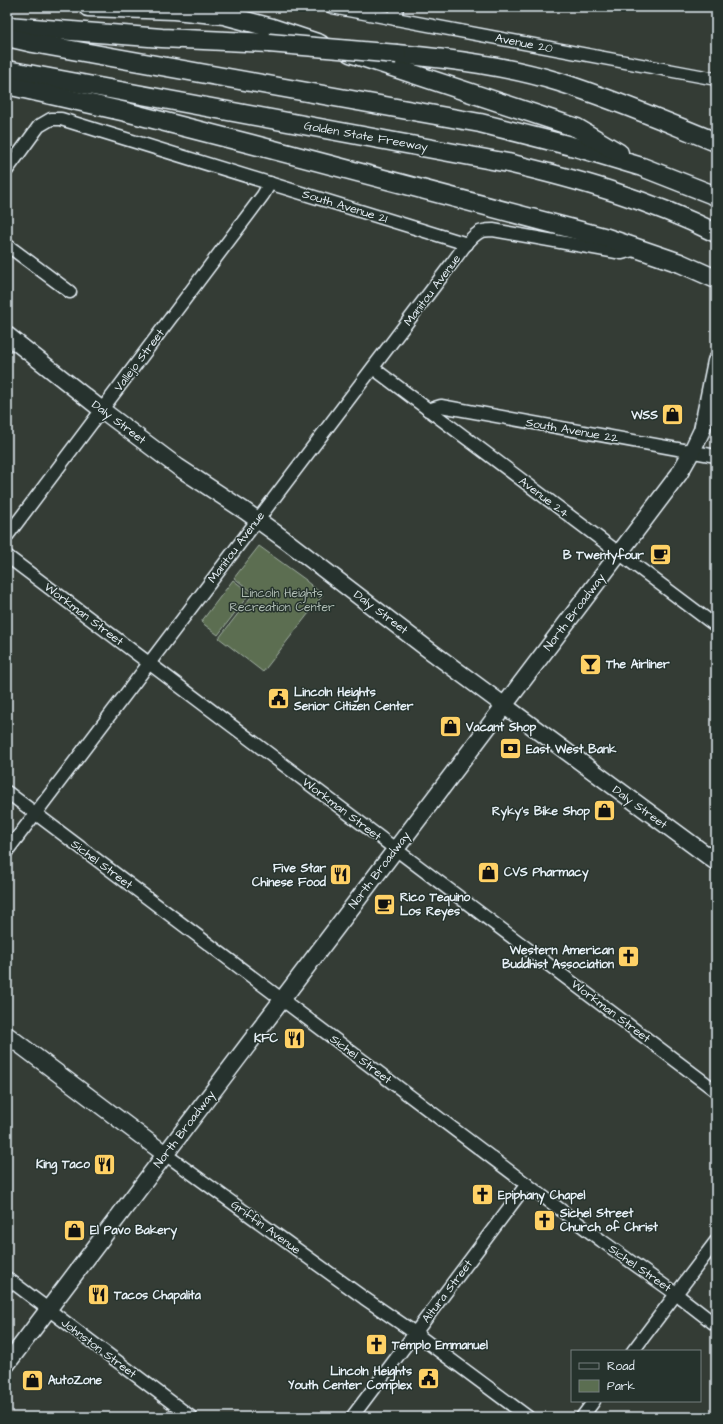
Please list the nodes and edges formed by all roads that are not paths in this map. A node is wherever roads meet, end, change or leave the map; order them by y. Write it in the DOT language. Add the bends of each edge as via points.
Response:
graph roads {
  1 [pos="88,7"];
  2 [pos="332,7"];
  3 [pos="396,13"];
  4 [pos="7,26"];
  5 [pos="7,38"];
  6 [pos="7,70"];
  7 [pos="716,79"];
  8 [pos="7,85"];
  9 [pos="716,142"];
  10 [pos="642,167"];
  11 [pos="7,170"];
  12 [pos="270,183"];
  13 [pos="716,196"];
  14 [pos="716,232"];
  15 [pos="7,244"];
  16 [pos="467,244"];
  17 [pos="638,249"];
  18 [pos="716,279"];
  19 [pos="70,292"];
  20 [pos="7,335"];
  21 [pos="716,361"];
  22 [pos="373,368"];
  23 [pos="102,410"];
  24 [pos="428,410"];
  25 [pos="692,451"];
  26 [pos="716,456"];
  27 [pos="258,519"];
  28 [pos="7,536"];
  29 [pos="618,553"];
  30 [pos="7,556"];
  31 [pos="716,626"];
  32 [pos="149,663"];
  33 [pos="504,705"];
  34 [pos="7,792"];
  35 [pos="35,814"];
  36 [pos="396,849"];
  37 [pos="7,852"];
  38 [pos="716,862"];
  39 [pos="281,999"];
  40 [pos="7,1035"];
  41 [pos="716,1091"];
  42 [pos="165,1154"];
  43 [pos="527,1184"];
  44 [pos="716,1241"];
  45 [pos="7,1278"];
  46 [pos="676,1294"];
  47 [pos="48,1309"];
  48 [pos="716,1325"];
  49 [pos="415,1333"];
  50 [pos="633,1350"];
  51 [pos="7,1364"];
  52 [pos="593,1402"];
  53 [pos="191,1417"];
  54 [pos="352,1417"];
  55 [pos="528,1417"];
  56 [pos="582,1417"];
  1 -- 10 [label="highway" via="174,10 224,15 272,28 577,128"];
  2 -- 3 [label="street, Avenue 20"];
  3 -- 7 [label="street, Avenue 20"];
  4 -- 9 [label="highway, bridge" via="154,38 269,43 456,60 558,82 602,96"];
  5 -- 10 [label="highway" via="480,123"];
  6 -- 14 [label="highway, Golden State Freeway" via="562,175 640,200"];
  8 -- 17 [label="highway" via="251,144 607,238"];
  10 -- 13 [label="highway"];
  11 -- 12 [label="street, South Avenue 21" via="39,126 51,119 61,119"];
  12 -- 16 [label="street, South Avenue 21"];
  12 -- 23 [label="street, Vallejo Street"];
  15 -- 19 [label="street"];
  16 -- 17 [label="street" via="477,234 493,230 622,253"];
  16 -- 22 [label="street, Manitou Avenue"];
  17 -- 18 [label="highway" via="680,263"];
  20 -- 23 [label="main road, Daly Street"];
  21 -- 25 [label="main road, North Broadway" via="702,430"];
  22 -- 24 [label="street, Avenue 24"];
  22 -- 27 [label="street, Manitou Avenue"];
  23 -- 27 [label="main road, Daly Street" via="178,467"];
  23 -- 28 [label="street, Vallejo Street"];
  24 -- 25 [label="street, South Avenue 22" via="441,406"];
  24 -- 29 [label="street, Avenue 24"];
  25 -- 26 [label="street, South Avenue 22"];
  25 -- 29 [label="main road, North Broadway" via="679,474"];
  27 -- 32 [label="street, Manitou Avenue"];
  27 -- 33 [label="main road, Daly Street"];
  29 -- 31 [label="street, Avenue 24"];
  29 -- 33 [label="main road, North Broadway"];
  30 -- 32 [label="street, Workman Street"];
  32 -- 35 [label="street, Manitou Avenue"];
  32 -- 36 [label="street, Workman Street"];
  33 -- 36 [label="main road, North Broadway"];
  33 -- 38 [label="main road, Daly Street"];
  34 -- 35 [label="street, Sichel Street"];
  35 -- 37 [label="street, Manitou Avenue"];
  35 -- 39 [label="street, Sichel Street"];
  36 -- 39 [label="main road, North Broadway"];
  36 -- 41 [label="street, Workman Street"];
  39 -- 42 [label="main road, North Broadway"];
  39 -- 43 [label="street, Sichel Street"];
  40 -- 42 [label="main road, Griffin Avenue"];
  42 -- 47 [label="main road, North Broadway"];
  42 -- 49 [label="street, Griffin Avenue"];
  43 -- 46 [label="street, Sichel Street"];
  43 -- 49 [label="street, Altura Street"];
  44 -- 46 [label="street"];
  45 -- 47 [label="street, Johnston Street"];
  46 -- 48 [label="street, Sichel Street"];
  46 -- 50 [label="street"];
  47 -- 51 [label="main road, North Broadway"];
  47 -- 53 [label="street, Johnston Street"];
  49 -- 54 [label="street, Altura Street"];
  49 -- 55 [label="street, Griffin Avenue"];
  52 -- 56 [label="street"];
}
